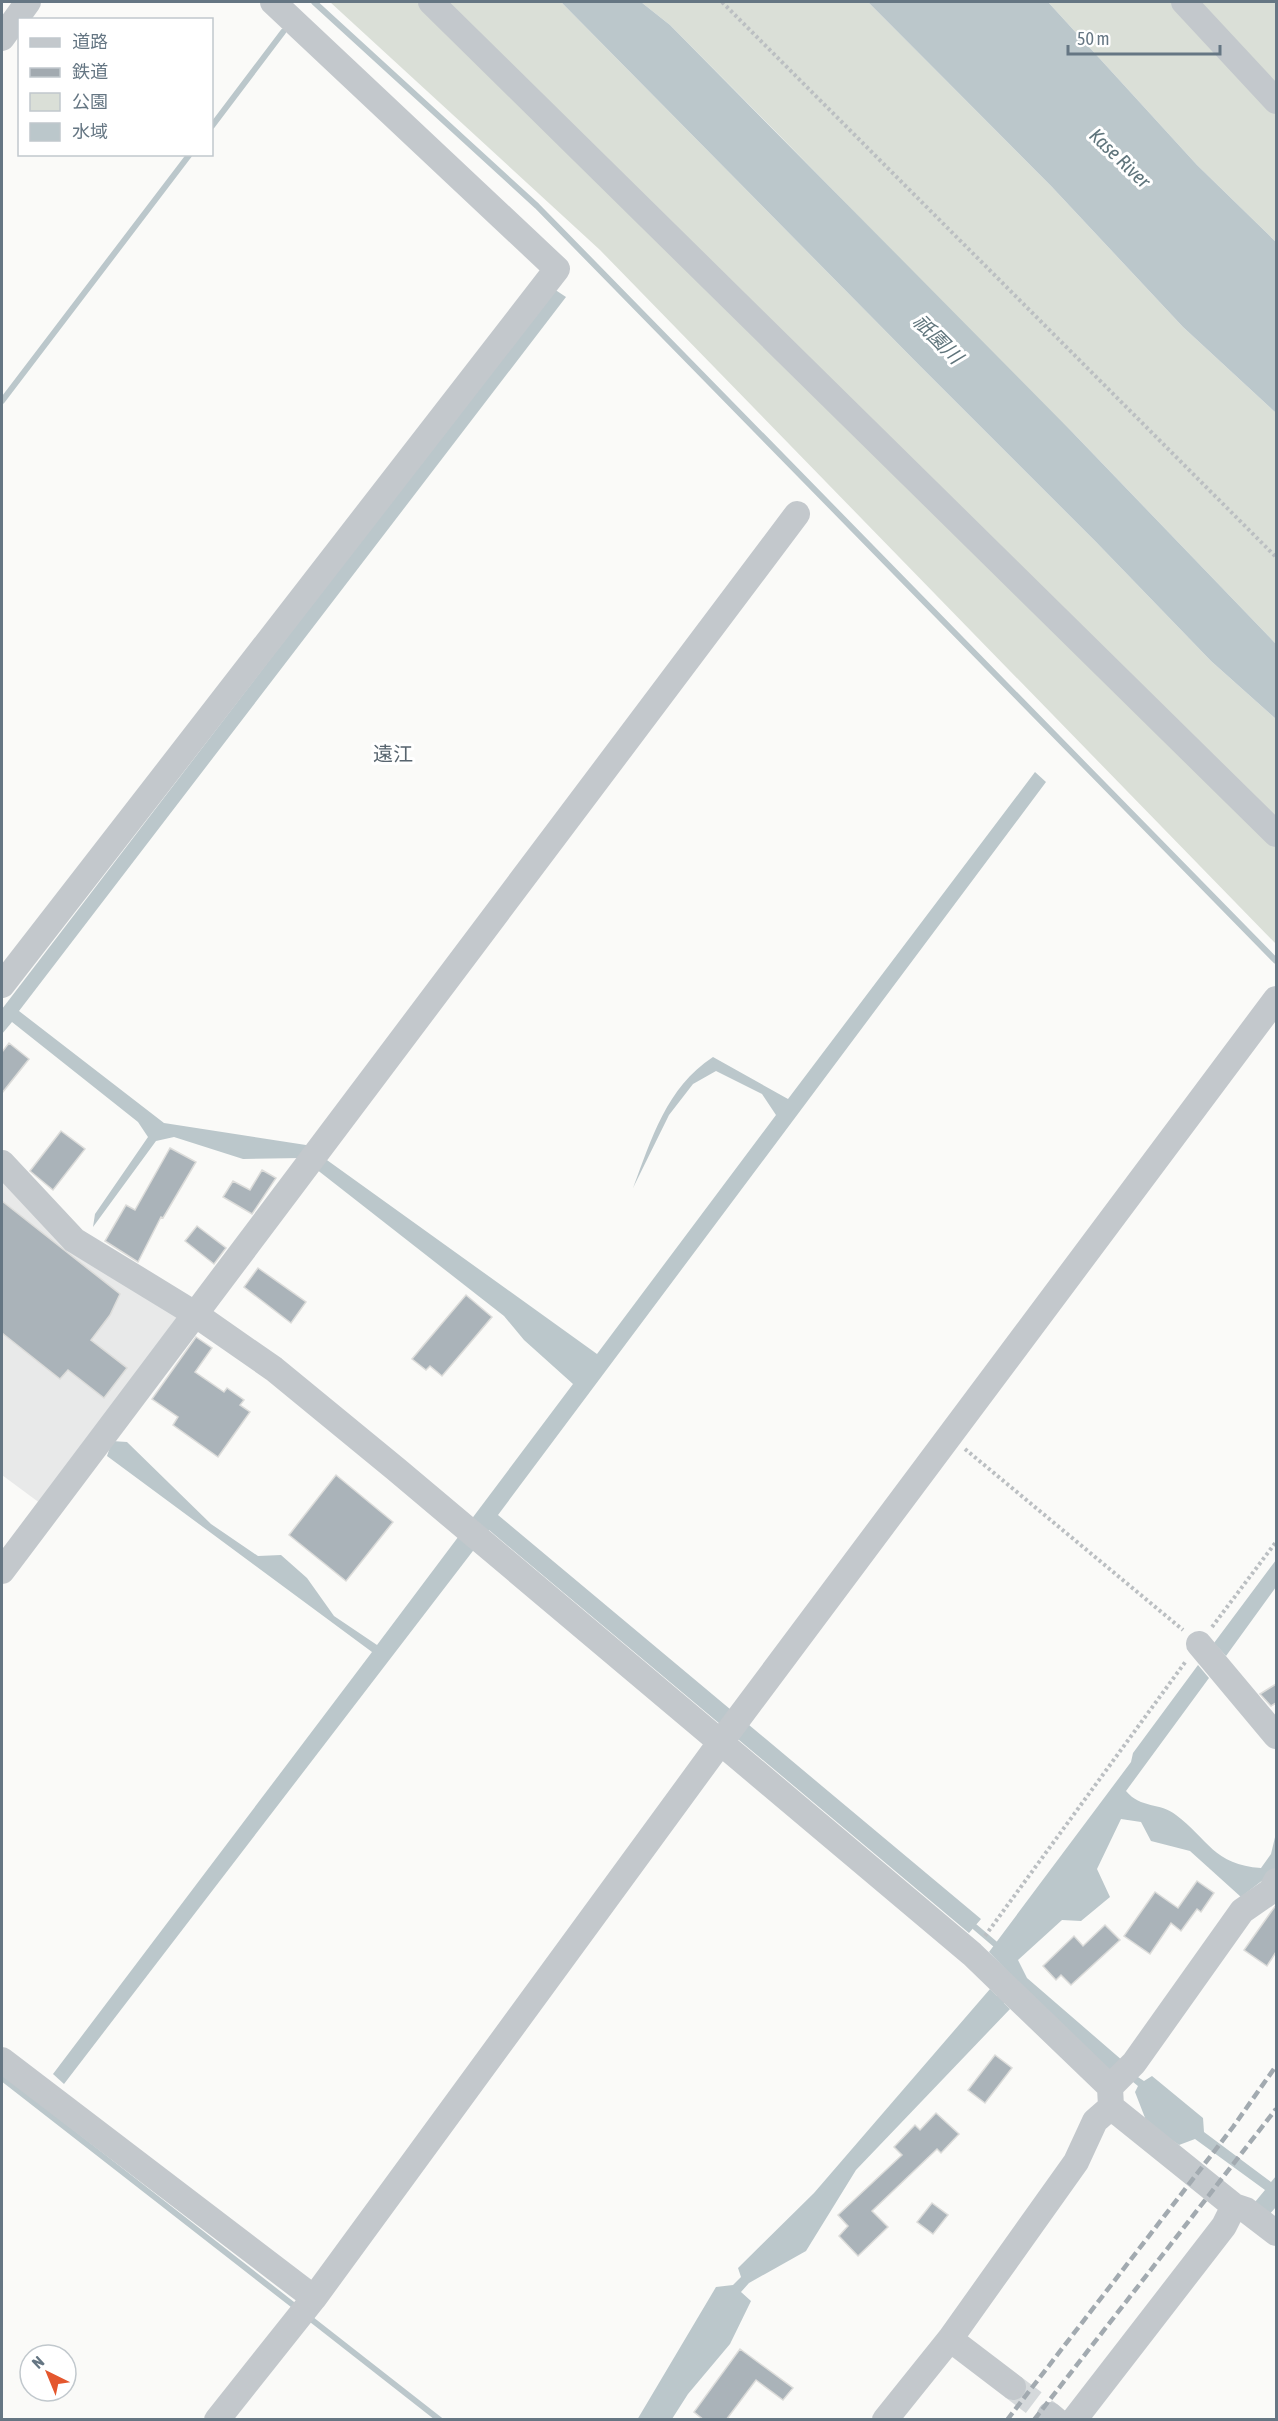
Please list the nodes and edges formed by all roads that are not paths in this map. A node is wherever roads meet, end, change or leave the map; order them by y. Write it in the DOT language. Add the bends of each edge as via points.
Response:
graph roads {
  1 [pos="28,2"];
  2 [pos="273,2"];
  3 [pos="431,2"];
  4 [pos="1184,2"];
  5 [pos="2,38"];
  6 [pos="1276,101"];
  7 [pos="797,514"];
  8 [pos="1276,834"];
  9 [pos="2,985"];
  10 [pos="1276,999"];
  11 [pos="2,1163"];
  12 [pos="195,1314"];
  13 [pos="3,1567"];
  14 [pos="1208,1654"];
  15 [pos="1276,1736"];
  16 [pos="723,1739"];
  17 [pos="1276,1881"];
  18 [pos="2,2060"];
  19 [pos="1119,2084"];
  20 [pos="1234,2206"];
  21 [pos="1276,2233"];
  22 [pos="314,2298"];
  23 [pos="950,2339"];
  24 [pos="1014,2387"];
  25 [pos="1060,2418"];
  26 [pos="217,2420"];
  27 [pos="885,2420"];
  1 -- 5 [label="street"];
  2 -- 9 [label="street" via="556,269"];
  3 -- 8 [label="street"];
  4 -- 6 [label="street"];
  7 -- 12 [label="street"];
  10 -- 16 [label="street"];
  11 -- 12 [label="street" via="74,1240"];
  12 -- 13 [label="street"];
  12 -- 16 [label="street" via="274,1369"];
  14 -- 15 [label="street"];
  16 -- 19 [label="street"];
  16 -- 22 [label="street"];
  17 -- 19 [label="street" via="1271,1891 1242,1911"];
  18 -- 22 [label="street"];
  19 -- 20 [label="street"];
  19 -- 23 [label="street" via="1095,2121 1076,2162"];
  20 -- 21 [label="street" via="1246,2210"];
  20 -- 25 [label="street" via="1224,2226"];
  22 -- 26 [label="street"];
  23 -- 24 [label="street"];
  23 -- 27 [label="street"];
}
